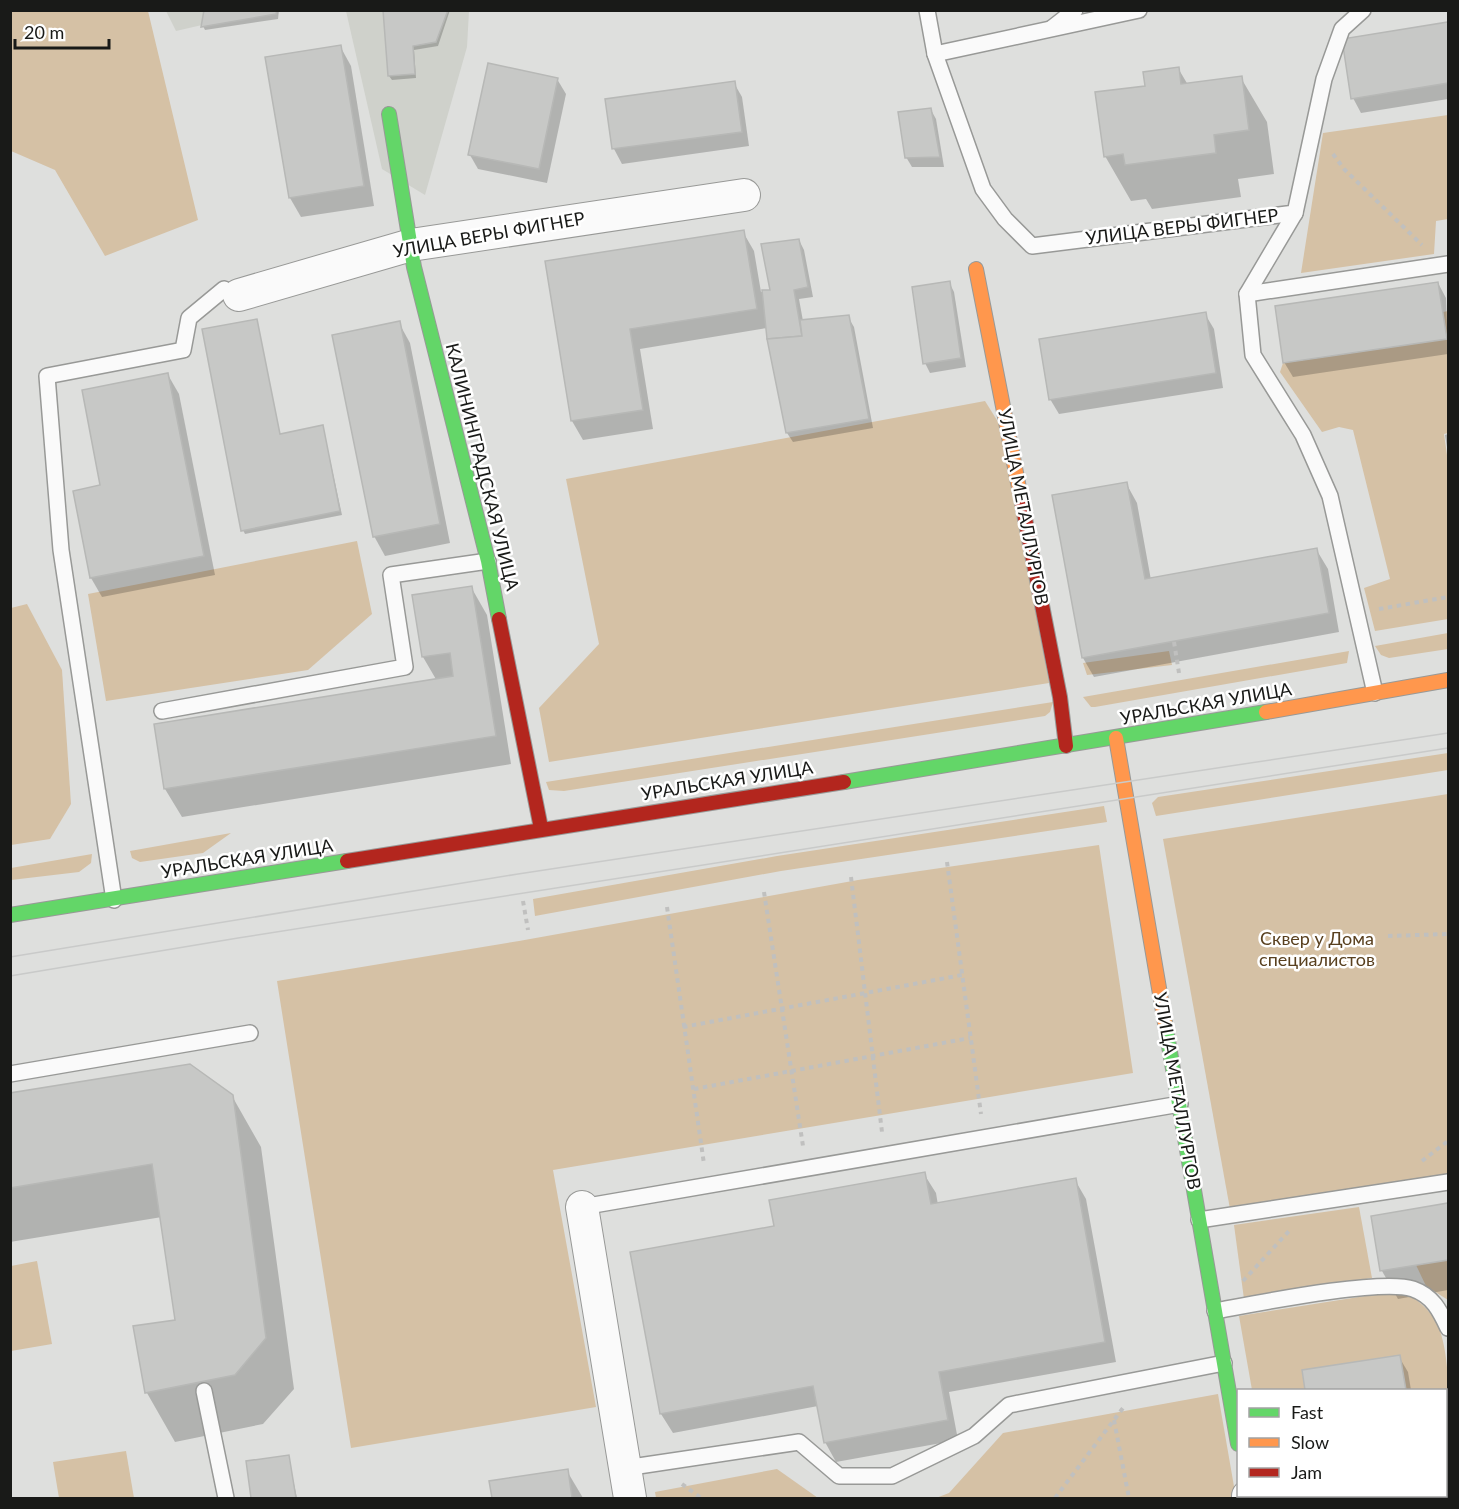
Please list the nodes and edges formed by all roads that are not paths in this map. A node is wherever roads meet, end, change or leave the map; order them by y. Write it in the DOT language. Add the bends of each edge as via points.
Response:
graph roads {
  1 [pos="927,10"];
  2 [pos="1075,10"];
  3 [pos="1138,10"];
  4 [pos="1363,10"];
  5 [pos="1047,32"];
  6 [pos="935,54"];
  7 [pos="389,114"];
  8 [pos="744,195"];
  9 [pos="1295,213"];
  10 [pos="411,245"];
  11 [pos="1446,264"];
  12 [pos="976,269"];
  13 [pos="232,292"];
  14 [pos="1247,294"];
  15 [pos="488,561"];
  16 [pos="1449,680"];
  17 [pos="1376,693"];
  18 [pos="162,711"];
  19 [pos="1116,738"];
  20 [pos="1066,746"];
  21 [pos="541,828"];
  22 [pos="114,900"];
  23 [pos="10,915"];
  24 [pos="250,1033"];
  25 [pos="10,1074"];
  26 [pos="1180,1104"];
  27 [pos="1449,1182"];
  28 [pos="582,1207"];
  29 [pos="1199,1220"];
  30 [pos="1215,1311"];
  31 [pos="1449,1328"];
  32 [pos="1224,1364"];
  33 [pos="204,1392"];
  34 [pos="1237,1433"];
  35 [pos="625,1468"];
  36 [pos="226,1498"];
  37 [pos="630,1498"];
  1 -- 6 [label="lane"];
  2 -- 5 [label="lane"];
  3 -- 5 [label="lane"];
  4 -- 9 [label="lane, УЛИЦА ВЕРЫ ФИГНЕР" via="1342,29 1323,80"];
  5 -- 6 [label="lane"];
  6 -- 9 [label="lane, УЛИЦА ВЕРЫ ФИГНЕР" via="983,189 1032,246"];
  7 -- 10 [label="street, КАЛИНИНГРАДСКАЯ УЛИЦА"];
  8 -- 10 [label="street, УЛИЦА ВЕРЫ ФИГНЕР"];
  9 -- 14 [label="lane"];
  10 -- 13 [label="street, УЛИЦА ВЕРЫ ФИГНЕР"];
  10 -- 15 [label="street, КАЛИНИНГРАДСКАЯ УЛИЦА"];
  11 -- 14 [label="lane"];
  12 -- 20 [label="street, УЛИЦА МЕТАЛЛУРГОВ" via="1060,697"];
  13 -- 22 [label="lane" via="189,318 183,350 47,376 61,550"];
  14 -- 17 [label="lane" via="1253,355 1303,435 1330,496"];
  15 -- 18 [label="lane" via="391,575 405,668"];
  15 -- 21 [label="street, КАЛИНИНГРАДСКАЯ УЛИЦА"];
  16 -- 17 [label="street, УРАЛЬСКАЯ УЛИЦА"];
  17 -- 19 [label="street, УРАЛЬСКАЯ УЛИЦА"];
  19 -- 20 [label="street, УРАЛЬСКАЯ УЛИЦА"];
  19 -- 26 [label="street, УЛИЦА МЕТАЛЛУРГОВ"];
  20 -- 21 [label="street, УРАЛЬСКАЯ УЛИЦА"];
  21 -- 22 [label="street, УРАЛЬСКАЯ УЛИЦА"];
  22 -- 23 [label="street, УРАЛЬСКАЯ УЛИЦА"];
  24 -- 25 [label="lane"];
  26 -- 28 [label="lane"];
  26 -- 29 [label="street, УЛИЦА МЕТАЛЛУРГОВ"];
  27 -- 29 [label="lane"];
  28 -- 35 [label="street"];
  29 -- 30 [label="street, УЛИЦА МЕТАЛЛУРГОВ"];
  30 -- 31 [label="lane" via="1382,1285 1413,1288 1436,1302"];
  30 -- 32 [label="street, УЛИЦА МЕТАЛЛУРГОВ"];
  32 -- 34 [label="street, УЛИЦА МЕТАЛЛУРГОВ"];
  32 -- 35 [label="lane" via="1009,1405 974,1436 891,1476 839,1476 799,1442"];
  33 -- 36 [label="lane"];
  35 -- 37 [label="street"];
}
